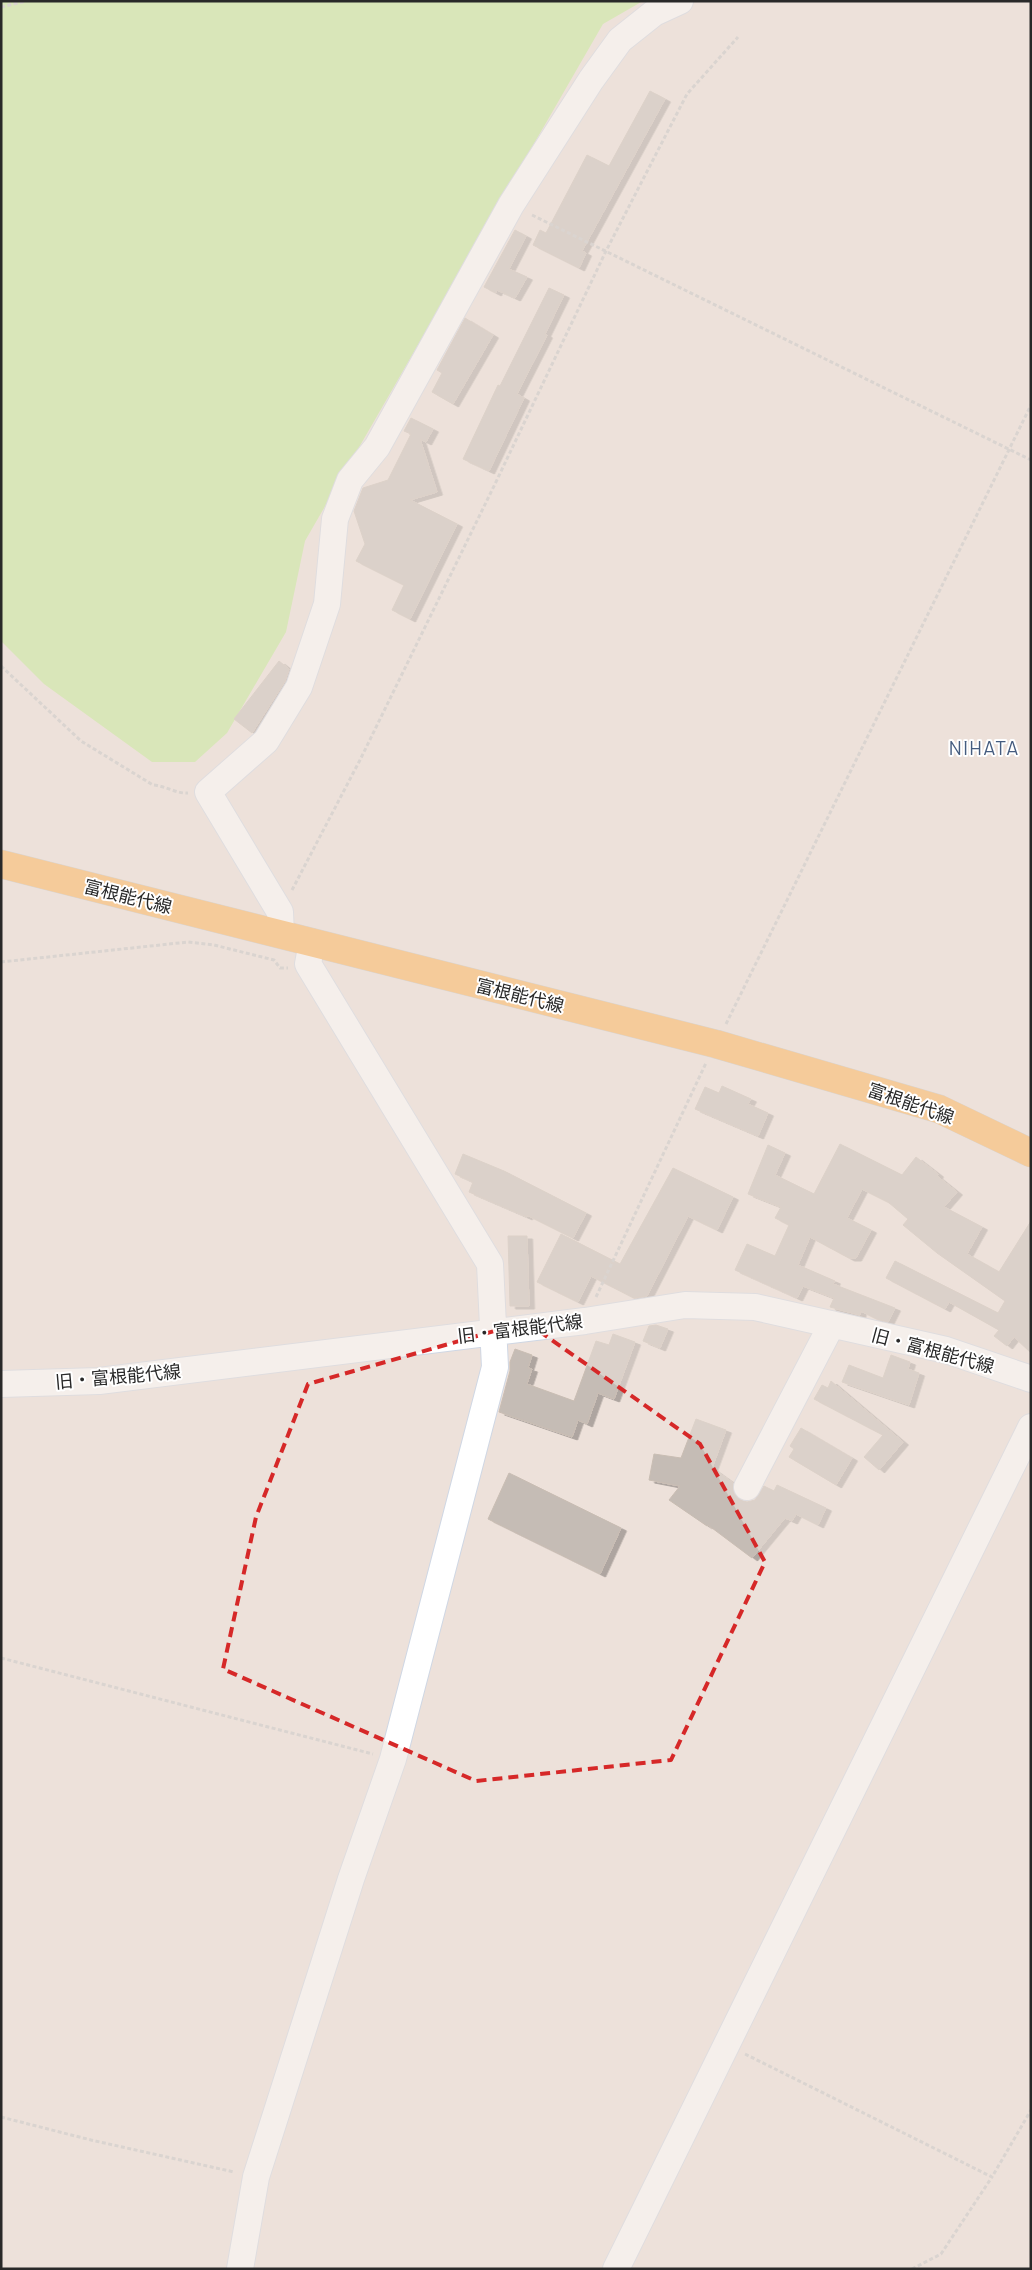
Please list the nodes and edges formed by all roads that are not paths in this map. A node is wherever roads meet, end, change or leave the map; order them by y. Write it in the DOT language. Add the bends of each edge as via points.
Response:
graph roads {
  1 [pos="680,1"];
  2 [pos="1,864"];
  3 [pos="281,923"];
  4 [pos="310,953"];
  5 [pos="1031,1152"];
  6 [pos="832,1324"];
  7 [pos="492,1332"];
  8 [pos="1031,1379"];
  9 [pos="1,1384"];
  10 [pos="1031,1426"];
  11 [pos="747,1487"];
  12 [pos="240,2269"];
  13 [pos="616,2269"];
  1 -- 3 [label="street" via="654,13 620,40 511,205 377,446 350,480 335,518 327,604 298,687 266,741 208,792"];
  2 -- 3 [label="main road, 富根能代線"];
  3 -- 4 [label="main road, 富根能代線"];
  4 -- 5 [label="main road, 富根能代線" via="716,1044 939,1109"];
  4 -- 7 [label="street" via="490,1264"];
  6 -- 7 [label="street, 旧・富根能代線" via="755,1307 685,1305"];
  6 -- 8 [label="street, 旧・富根能代線" via="946,1350"];
  6 -- 11 [label="street"];
  7 -- 9 [label="street, 旧・富根能代線" via="99,1381"];
  7 -- 12 [label="street" via="495,1367 392,1759 256,2177"];
  10 -- 13 [label="street"];
}
